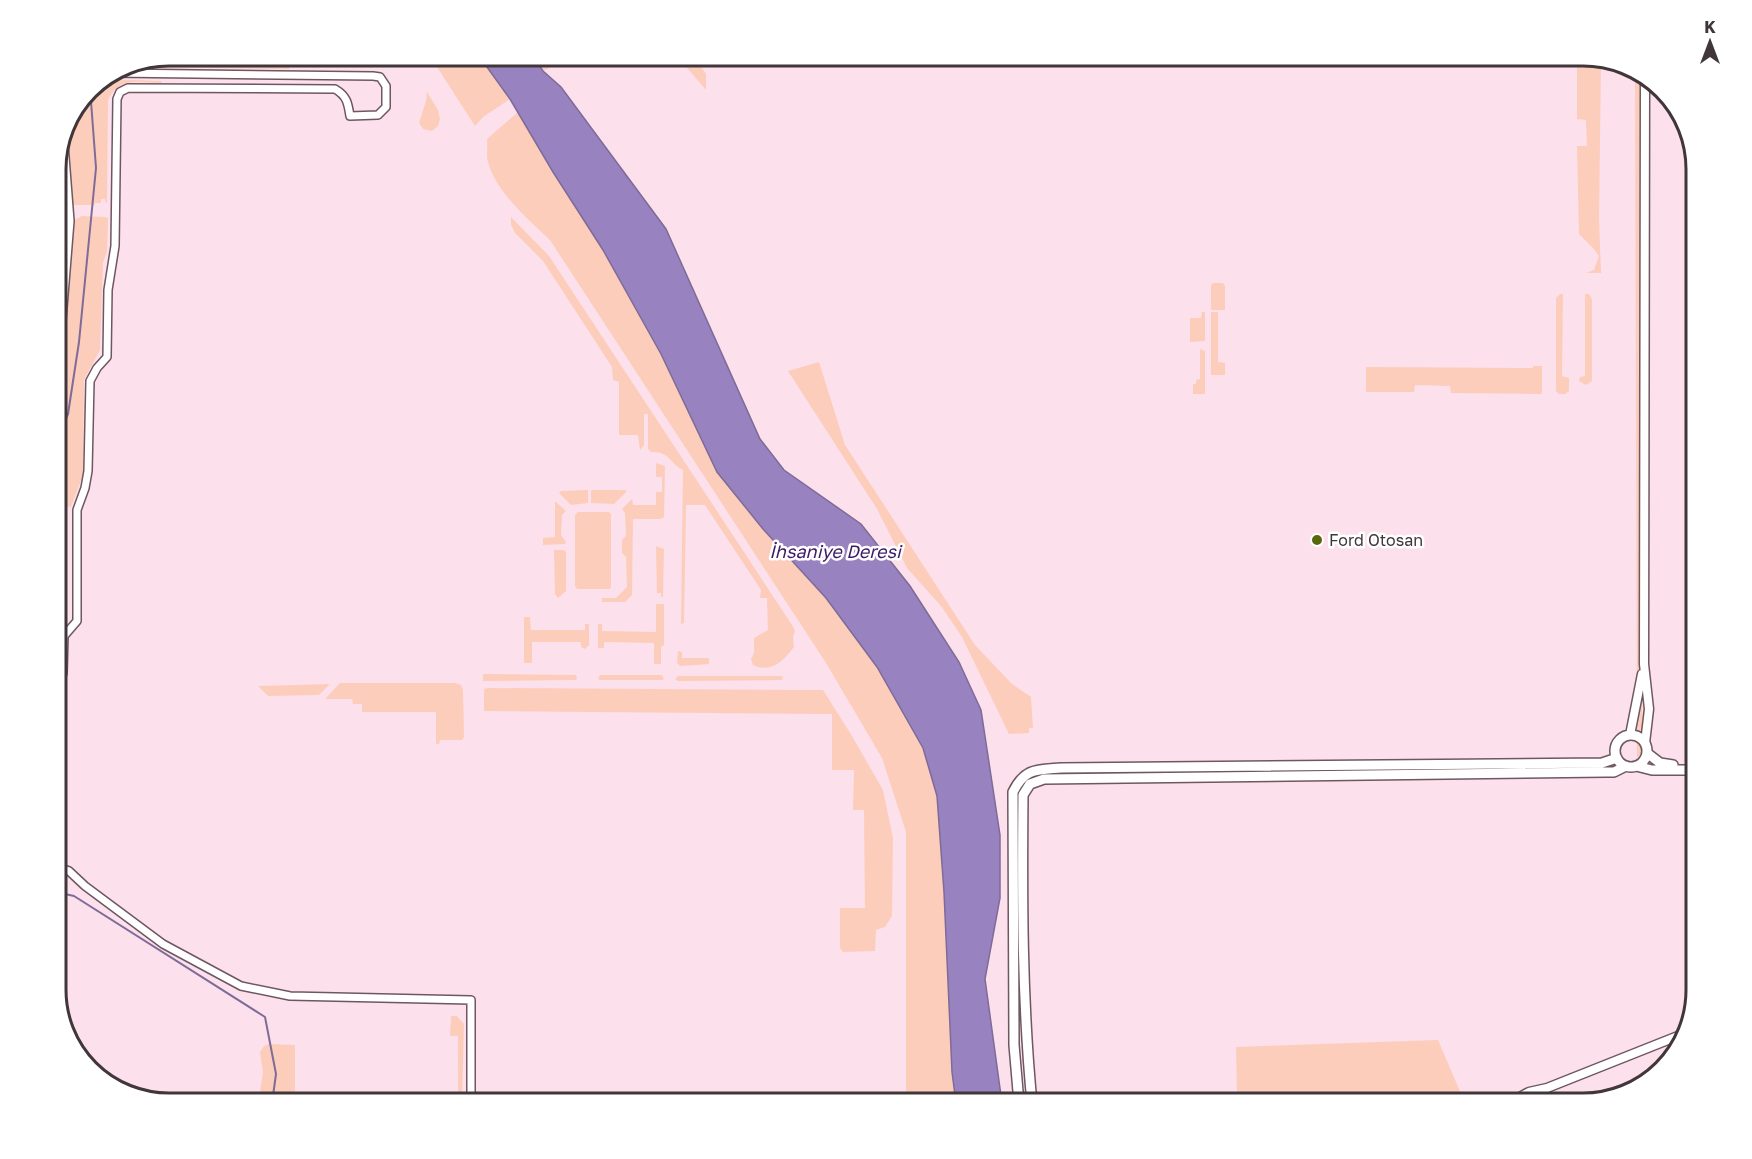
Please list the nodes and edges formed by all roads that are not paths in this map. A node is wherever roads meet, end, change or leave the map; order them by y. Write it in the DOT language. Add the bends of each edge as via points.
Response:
graph roads {
  1 [pos="132,73"];
  2 [pos="1645,87"];
  3 [pos="66,170"];
  4 [pos="66,270"];
  5 [pos="66,634"];
  6 [pos="1644,664"];
  7 [pos="1630,735"];
  8 [pos="1646,748"];
  9 [pos="1617,758"];
  10 [pos="1686,765"];
  11 [pos="1631,766"];
  12 [pos="1686,770"];
  13 [pos="66,870"];
  14 [pos="1674,1038"];
  15 [pos="1547,1088"];
  16 [pos="471,1093"];
  17 [pos="1018,1093"];
  18 [pos="1031,1093"];
  19 [pos="1527,1093"];
  20 [pos="1542,1093"];
  1 -- 5 [label="street" via="373,76 380,77 386,86 386,107 378,115 350,116 348,101 335,89 128,88 120,92 115,246 108,290 108,357 90,381 88,471 77,510 77,621"];
  2 -- 6 [label="street"];
  3 -- 4 [label="street" via="70,221"];
  6 -- 7 [label="street"];
  6 -- 8 [label="street"];
  7 -- 8 [label="main road" via="1639,737"];
  7 -- 9 [label="main road" via="1618,743"];
  8 -- 10 [label="main road" via="1660,763"];
  8 -- 11 [label="main road" via="1643,761"];
  9 -- 11 [label="main road"];
  9 -- 17 [label="main road" via="1602,763 1061,768 1038,770 1020,778 1013,792 1014,1045"];
  11 -- 12 [label="main road"];
  11 -- 18 [label="main road" via="1614,772 1044,779 1030,784 1023,795 1022,926"];
  13 -- 16 [label="street" via="164,944 240,986 290,996 471,1000"];
  14 -- 15 [label="street"];
  15 -- 19 [label="street"];
  15 -- 20 [label="street"];
}
